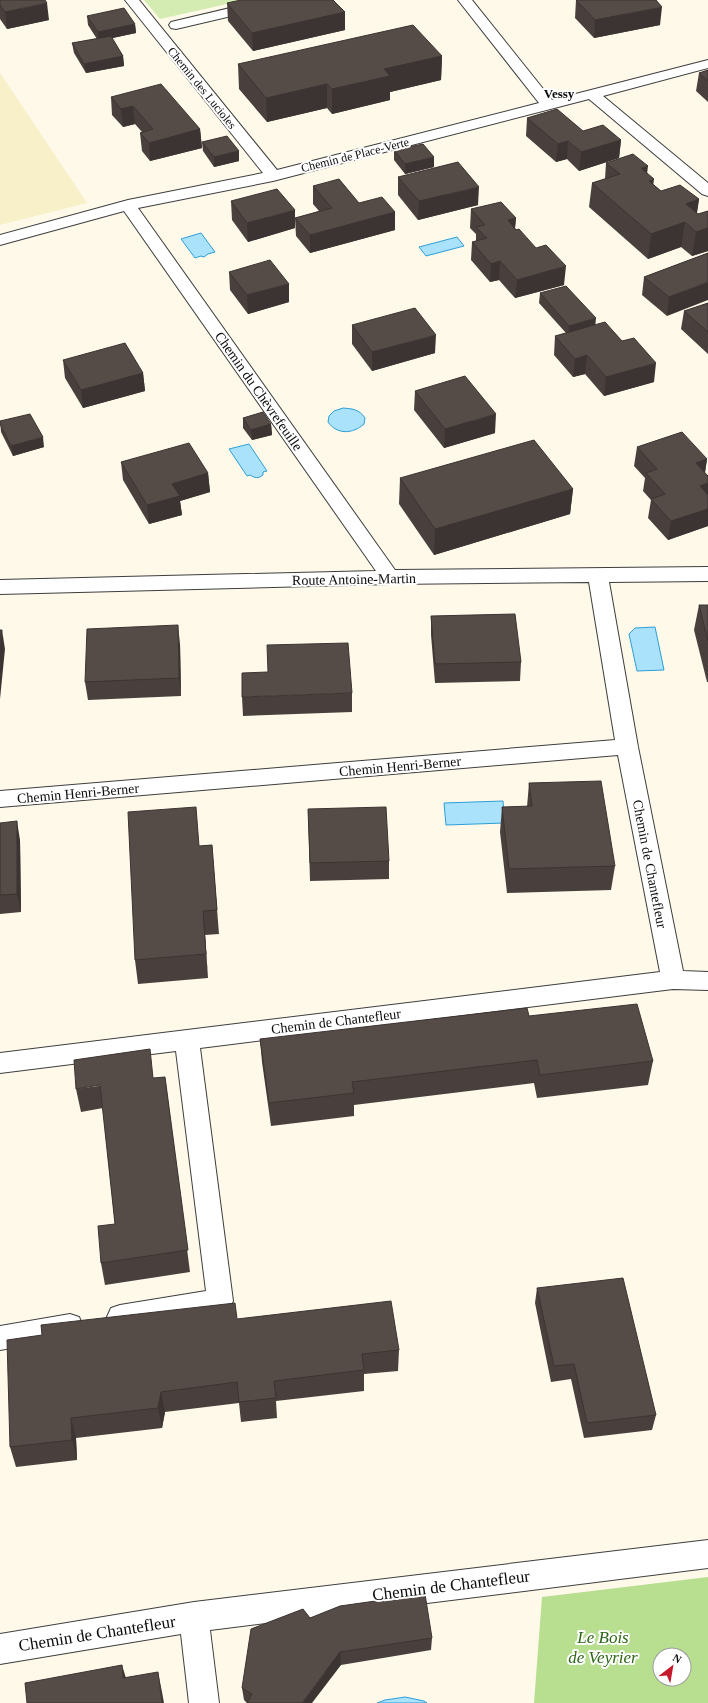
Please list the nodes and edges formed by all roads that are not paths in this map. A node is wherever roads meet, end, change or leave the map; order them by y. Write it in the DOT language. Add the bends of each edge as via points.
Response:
graph roads {
  1 [pos="132,0"];
  2 [pos="282,0"];
  3 [pos="465,0"];
  4 [pos="176,25"];
  5 [pos="708,64"];
  6 [pos="592,94"];
  7 [pos="548,105"];
  8 [pos="273,176"];
  9 [pos="708,191"];
  10 [pos="128,205"];
  11 [pos="0,240"];
  12 [pos="708,574"];
  13 [pos="598,575"];
  14 [pos="390,578"];
  15 [pos="0,587"];
  16 [pos="627,748"];
  17 [pos="0,799"];
  18 [pos="673,980"];
  19 [pos="708,981"];
  20 [pos="187,1040"];
  21 [pos="0,1063"];
  22 [pos="0,1338"];
  23 [pos="708,1554"];
  24 [pos="194,1617"];
  25 [pos="0,1649"];
  26 [pos="204,1703"];
  1 -- 8 [label="street, Chemin des Lucioles"];
  2 -- 4 [label="street"];
  3 -- 7 [label="street"];
  5 -- 6 [label="street, Chemin de Place-Verte"];
  6 -- 7 [label="street, Chemin de Place-Verte"];
  6 -- 9 [label="street"];
  7 -- 8 [label="street, Chemin de Place-Verte"];
  8 -- 10 [label="street, Chemin de Place-Verte"];
  10 -- 11 [label="street, Chemin de Place-Verte"];
  10 -- 14 [label="street, Chemin du Chèvrefeuille"];
  12 -- 13 [label="street, Route Antoine-Martin"];
  13 -- 14 [label="street, Route Antoine-Martin"];
  13 -- 16 [label="street"];
  14 -- 15 [label="street, Route Antoine-Martin"];
  16 -- 17 [label="street, Chemin Henri-Berner"];
  16 -- 18 [label="street, Chemin de Chantefleur"];
  18 -- 19 [label="street, Chemin de Chantefleur"];
  18 -- 20 [label="street, Chemin de Chantefleur"];
  20 -- 21 [label="street, Chemin de Chantefleur"];
  20 -- 22 [label="street" via="220,1301"];
  23 -- 24 [label="street, Chemin de Chantefleur"];
  24 -- 25 [label="street, Chemin de Chantefleur"];
  24 -- 26 [label="street, Chemin de Chantefleur"];
}
